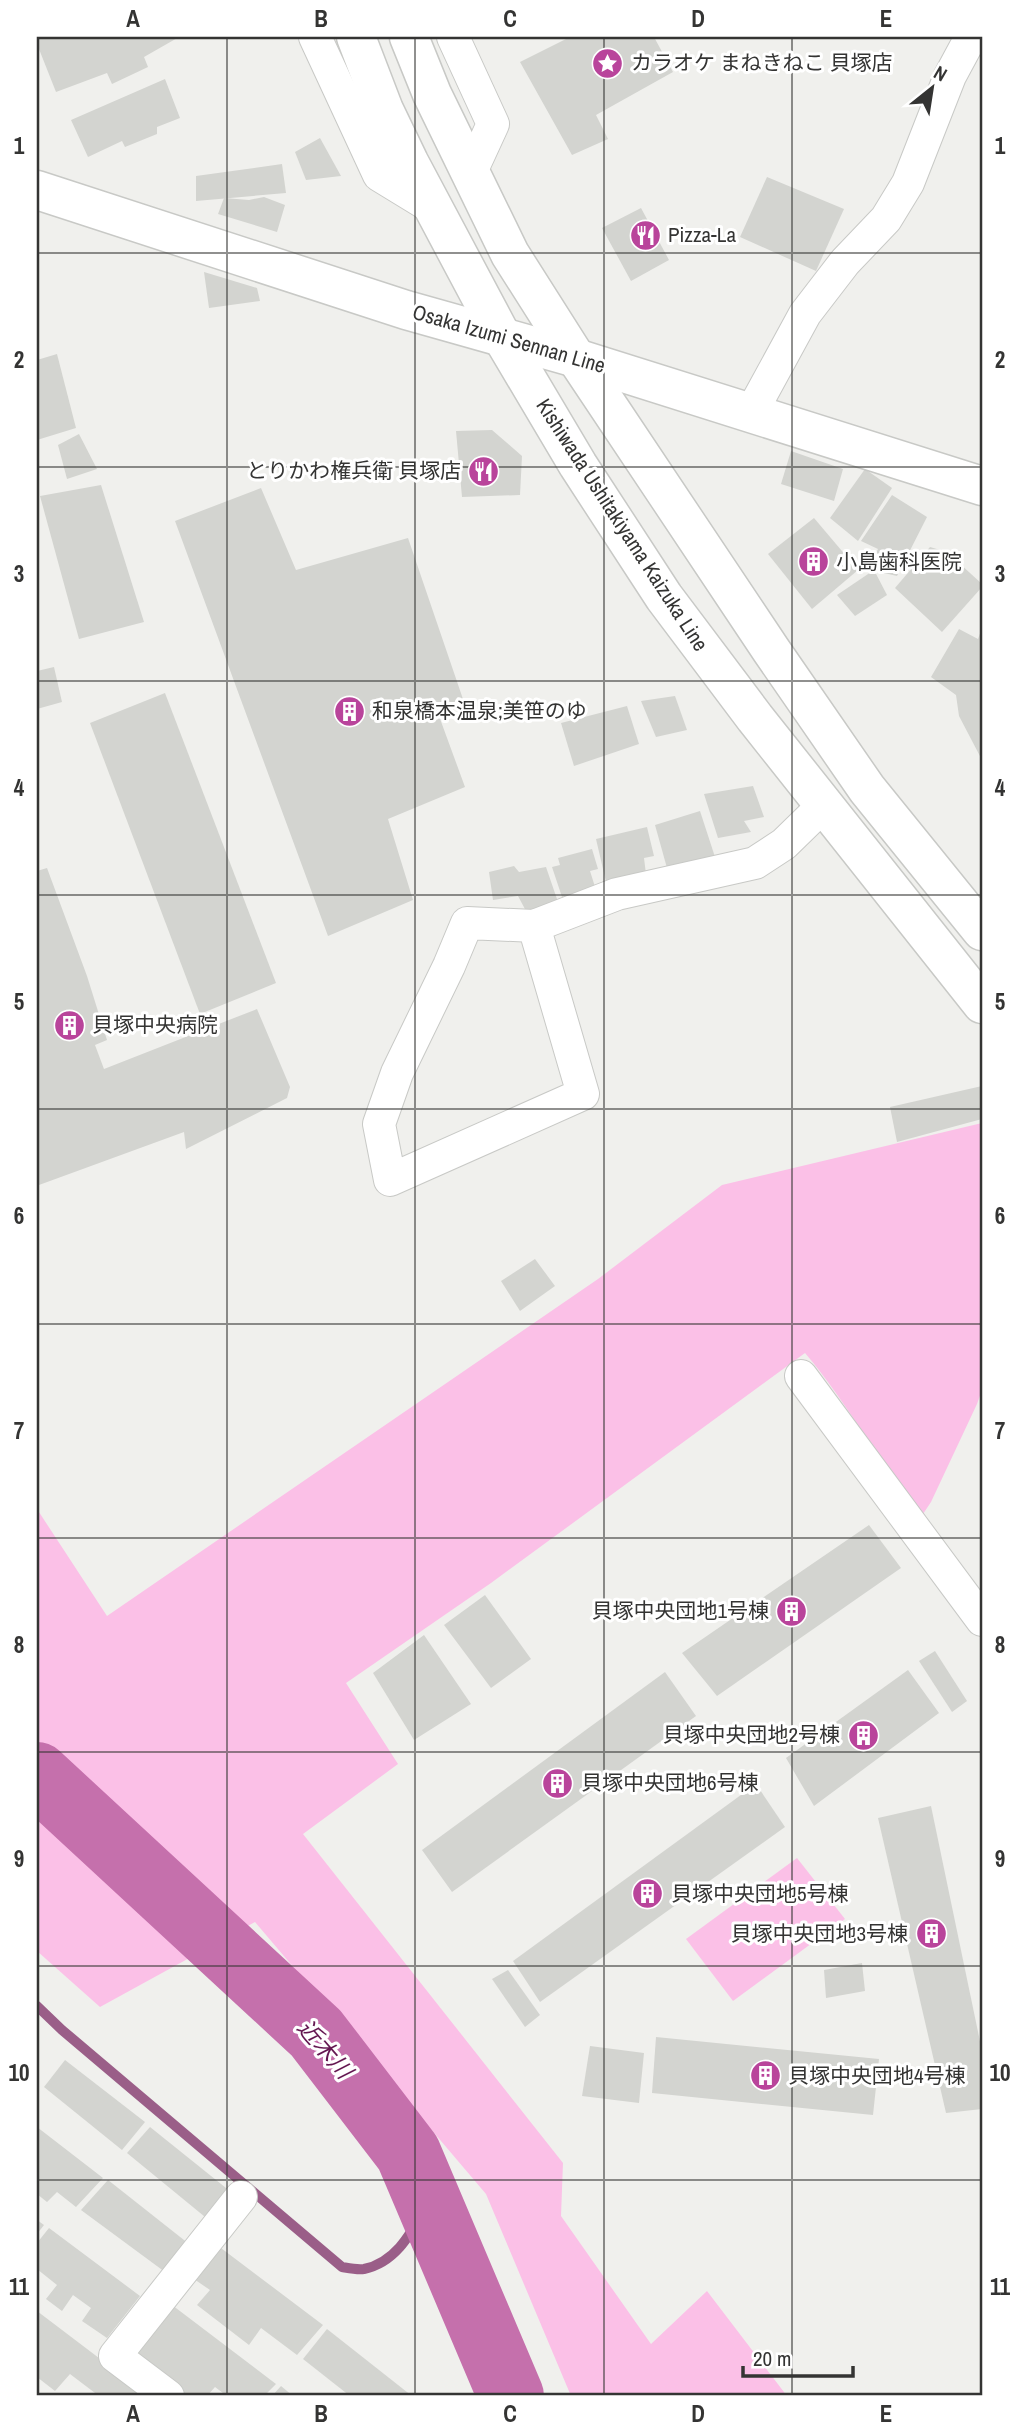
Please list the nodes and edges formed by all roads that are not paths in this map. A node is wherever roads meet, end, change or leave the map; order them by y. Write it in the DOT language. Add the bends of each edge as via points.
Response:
graph roads {
  1 [pos="315,37"];
  2 [pos="356,37"];
  3 [pos="409,37"];
  4 [pos="453,37"];
  5 [pos="971,37"];
  6 [pos="470,174"];
  7 [pos="41,196"];
  8 [pos="433,208"];
  9 [pos="502,337"];
  10 [pos="576,358"];
  11 [pos="751,413"];
  12 [pos="982,486"];
  13 [pos="824,805"];
  14 [pos="534,926"];
  15 [pos="982,931"];
  16 [pos="982,1004"];
  17 [pos="801,1376"];
  18 [pos="982,1620"];
  19 [pos="241,2197"];
  20 [pos="168,2396"];
  1 -- 8 [label="street" via="379,175"];
  2 -- 8 [label="main road, Kishiwada Ushitakiyama Kaizuka Line" via="384,110"];
  3 -- 6 [label="main road"];
  4 -- 6 [label="street" via="494,124"];
  5 -- 11 [label="street" via="950,76 908,183 886,219 805,314"];
  6 -- 10 [label="main road" via="510,254"];
  7 -- 9 [label="main road, Osaka Izumi Sennan Line"];
  8 -- 9 [label="main road, Kishiwada Ushitakiyama Kaizuka Line"];
  9 -- 10 [label="main road, Osaka Izumi Sennan Line"];
  9 -- 13 [label="main road, Kishiwada Ushitakiyama Kaizuka Line" via="664,597"];
  10 -- 11 [label="main road, Osaka Izumi Sennan Line"];
  10 -- 15 [label="main road" via="867,789"];
  11 -- 12 [label="main road, Osaka Izumi Sennan Line"];
  13 -- 14 [label="street" via="784,844 755,863 617,894"];
  13 -- 16 [label="main road, Kishiwada Ushitakiyama Kaizuka Line"];
  14 -- 14 [label="street" via="583,1094 390,1180 379,1124 397,1073 467,923"];
  17 -- 18 [label="street"];
  19 -- 20 [label="street" via="116,2356"];
}
